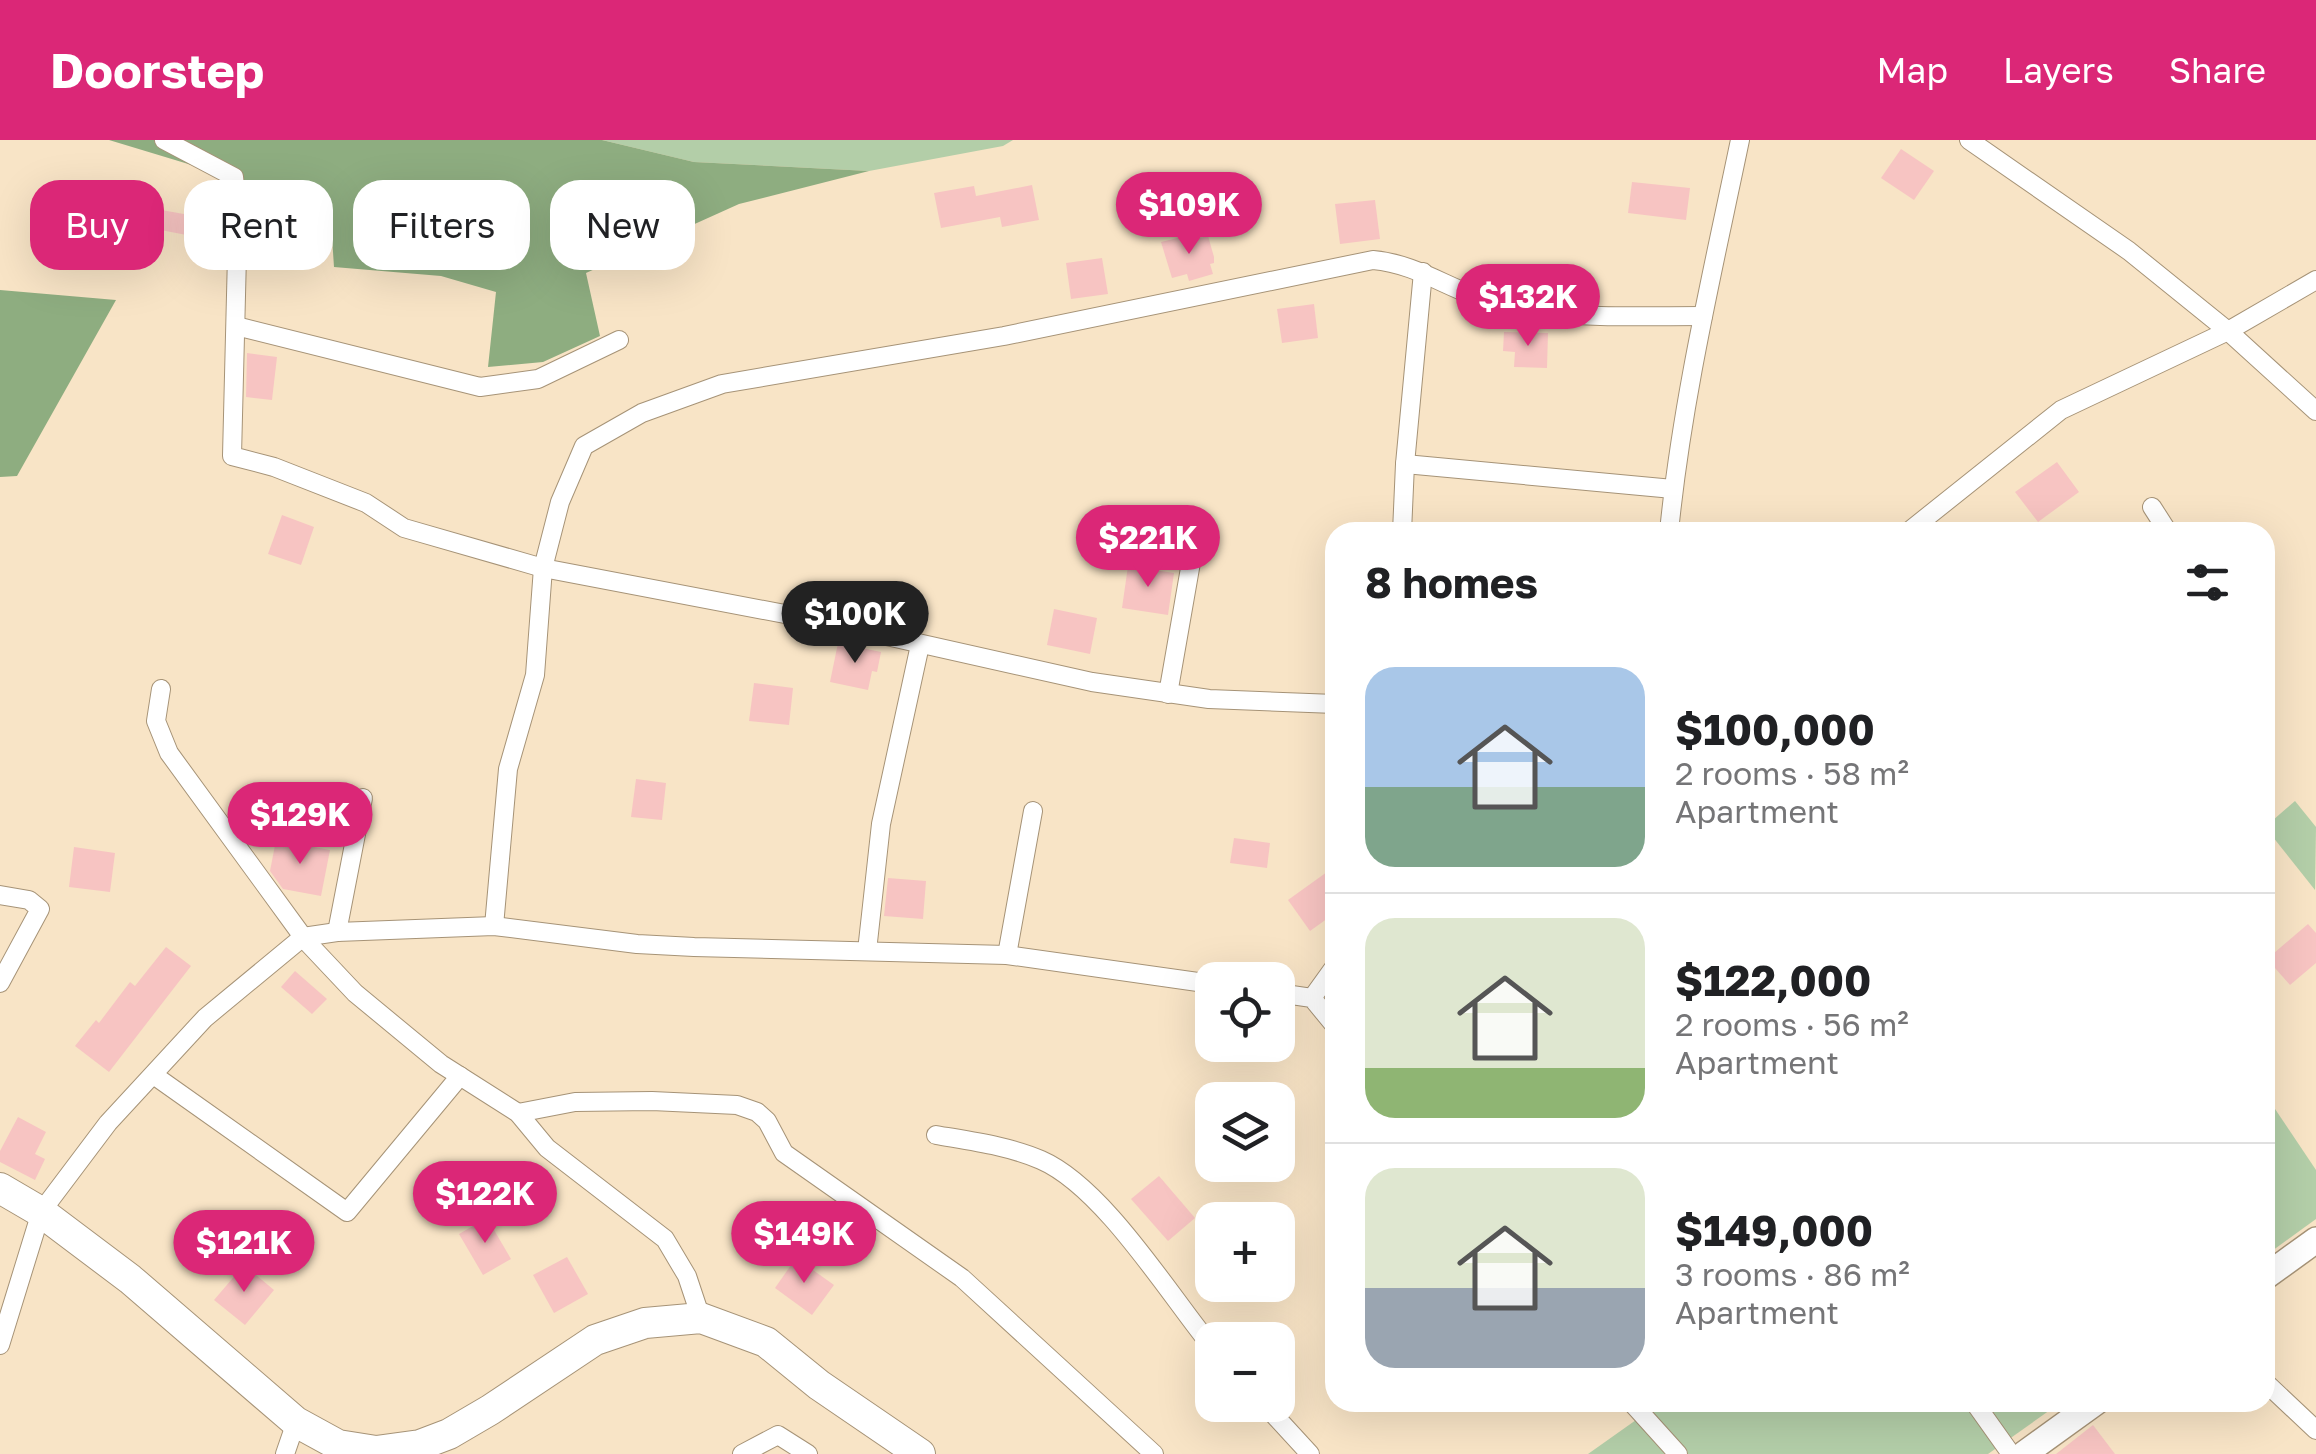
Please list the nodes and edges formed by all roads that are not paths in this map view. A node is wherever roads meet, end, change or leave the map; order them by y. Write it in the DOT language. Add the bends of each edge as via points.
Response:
graph roads {
  1 [pos="164,140"];
  2 [pos="1740,140"];
  3 [pos="1969,140"];
  4 [pos="1424,272"];
  5 [pos="2316,280"];
  6 [pos="1703,316"];
  7 [pos="236,326"];
  8 [pos="2228,331"];
  9 [pos="619,340"];
  10 [pos="2316,411"];
  11 [pos="1405,464"];
  12 [pos="1674,489"];
  13 [pos="2152,507"];
  14 [pos="1402,522"];
  15 [pos="1670,522"];
  16 [pos="1921,522"];
  17 [pos="2162,522"];
  18 [pos="1193,551"];
  19 [pos="543,568"];
  20 [pos="920,644"];
  21 [pos="161,689"];
  22 [pos="1168,694"];
  23 [pos="1325,703"];
  24 [pos="363,798"];
  25 [pos="1033,811"];
  26 [pos="0,895"];
  27 [pos="494,926"];
  28 [pos="337,932"];
  29 [pos="303,937"];
  30 [pos="867,951"];
  31 [pos="1007,955"];
  32 [pos="1325,980"];
  33 [pos="1195,982"];
  34 [pos="0,983"];
  35 [pos="1295,996"];
  36 [pos="1312,998"];
  37 [pos="1325,1014"];
  38 [pos="155,1076"];
  39 [pos="460,1076"];
  40 [pos="518,1113"];
  41 [pos="936,1136"];
  42 [pos="0,1188"];
  43 [pos="41,1212"];
  44 [pos="2316,1240"];
  45 [pos="2275,1270"];
  46 [pos="6,1307"];
  47 [pos="701,1318"];
  48 [pos="1195,1325"];
  49 [pos="0,1345"];
  50 [pos="2275,1391"];
  51 [pos="1639,1412"];
  52 [pos="1981,1412"];
  53 [pos="2082,1412"];
  54 [pos="296,1422"];
  55 [pos="1281,1422"];
  56 [pos="2316,1430"];
  57 [pos="376,1452"];
  58 [pos="285,1454"];
  59 [pos="742,1454"];
  60 [pos="808,1454"];
  61 [pos="920,1454"];
  62 [pos="1154,1454"];
  63 [pos="1310,1454"];
  64 [pos="1678,1454"];
  65 [pos="2012,1454"];
  66 [pos="2024,1454"];
  1 -- 7 [label="street" via="234,177"];
  2 -- 6 [label="street"];
  3 -- 8 [label="street" via="2130,251"];
  4 -- 6 [label="street" via="1501,304 1586,316"];
  4 -- 11 [label="street"];
  4 -- 19 [label="street" via="1373,260 1004,336 722,384 642,413 584,446"];
  5 -- 8 [label="street"];
  6 -- 12 [label="street"];
  7 -- 9 [label="street" via="480,387 538,379"];
  7 -- 19 [label="street" via="232,456 366,503 404,528"];
  8 -- 10 [label="street"];
  8 -- 16 [label="street" via="2061,410"];
  11 -- 12 [label="street"];
  11 -- 14 [label="street"];
  12 -- 15 [label="street"];
  13 -- 17 [label="street"];
  18 -- 22 [label="street"];
  19 -- 20 [label="street"];
  19 -- 27 [label="street" via="535,675 508,769"];
  20 -- 22 [label="street"];
  20 -- 30 [label="street" via="881,824"];
  21 -- 29 [label="street" via="156,721 169,754"];
  22 -- 23 [label="street"];
  24 -- 28 [label="street"];
  25 -- 31 [label="street"];
  26 -- 34 [label="street" via="30,900 40,909"];
  27 -- 28 [label="street"];
  27 -- 30 [label="street" via="637,944"];
  28 -- 29 [label="street"];
  29 -- 38 [label="street" via="205,1018"];
  29 -- 39 [label="street" via="355,993"];
  30 -- 31 [label="street"];
  31 -- 33 [label="street"];
  32 -- 36 [label="street"];
  35 -- 36 [label="street"];
  36 -- 37 [label="street"];
  38 -- 39 [label="street" via="348,1212"];
  38 -- 43 [label="street" via="108,1123"];
  39 -- 40 [label="street"];
  40 -- 47 [label="street" via="547,1148 664,1238"];
  40 -- 62 [label="street" via="575,1102 737,1105 756,1112 784,1153 962,1278"];
  41 -- 48 [label="street" via="1040,1160 1090,1192"];
  42 -- 43 [label="main road"];
  43 -- 46 [label="street"];
  43 -- 54 [label="main road"];
  44 -- 45 [label="main road"];
  46 -- 49 [label="street"];
  47 -- 57 [label="main road" via="646,1323 595,1340 449,1434"];
  47 -- 61 [label="main road" via="766,1342"];
  50 -- 56 [label="street"];
  51 -- 64 [label="street"];
  52 -- 65 [label="street"];
  53 -- 66 [label="main road"];
  54 -- 57 [label="main road" via="338,1445"];
  54 -- 58 [label="street"];
  55 -- 63 [label="street"];
  59 -- 60 [label="street" via="778,1434"];
}
